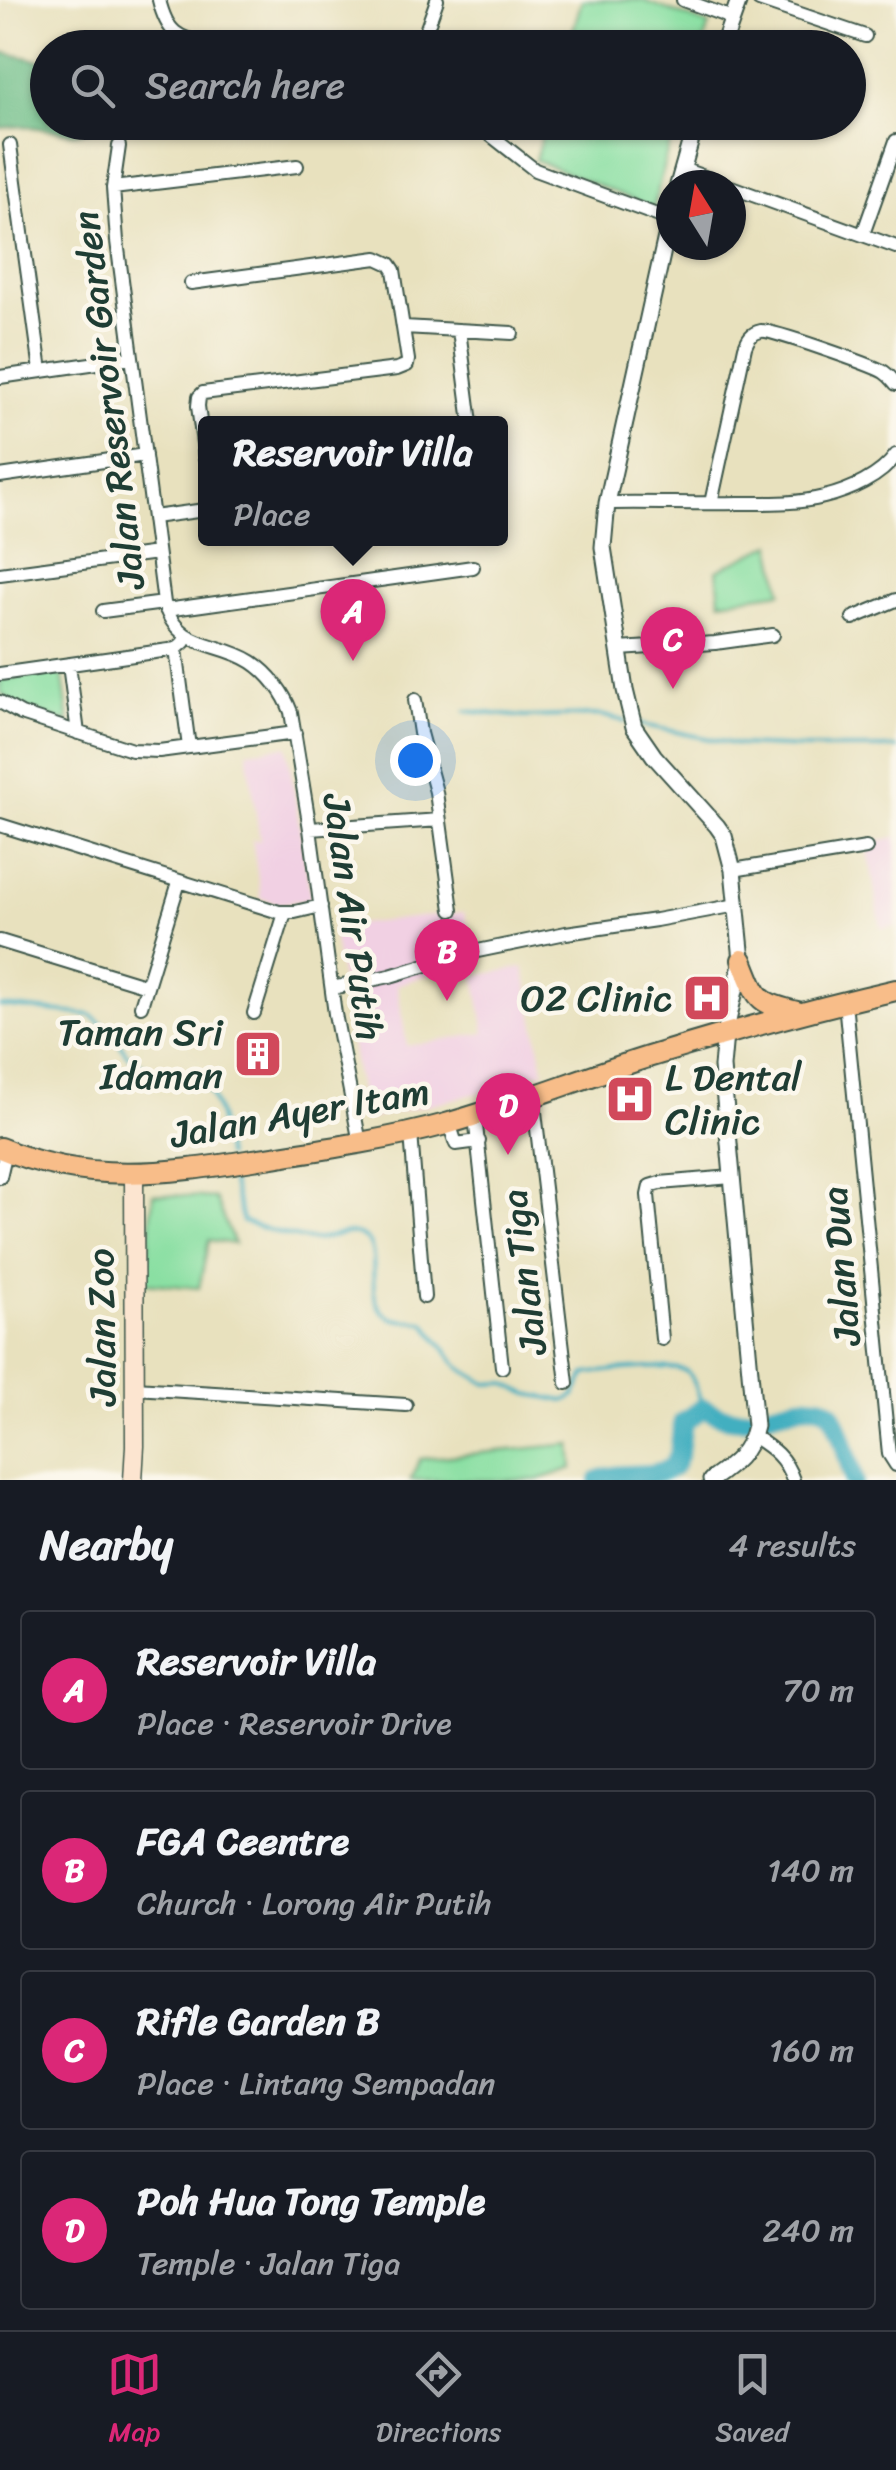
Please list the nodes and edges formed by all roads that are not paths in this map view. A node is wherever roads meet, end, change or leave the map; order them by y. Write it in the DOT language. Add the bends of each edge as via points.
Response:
graph roads {
  1 [pos="159,0"];
  2 [pos="436,0"];
  3 [pos="683,0"];
  4 [pos="739,0"];
  5 [pos="759,0"];
  6 [pos="732,18"];
  7 [pos="170,30"];
  8 [pos="426,30"];
  9 [pos="728,30"];
  10 [pos="847,30"];
  11 [pos="496,140"];
  12 [pos="691,140"];
  13 [pos="896,142"];
  14 [pos="10,145"];
  15 [pos="119,146"];
  16 [pos="893,160"];
  17 [pos="297,166"];
  18 [pos="682,170"];
  19 [pos="114,188"];
  20 [pos="746,192"];
  21 [pos="656,212"];
  22 [pos="863,234"];
  23 [pos="896,247"];
  24 [pos="661,260"];
  25 [pos="192,283"];
  26 [pos="404,327"];
  27 [pos="459,330"];
  28 [pos="512,333"];
  29 [pos="132,358"];
  30 [pos="41,371"];
  31 [pos="0,377"];
  32 [pos="896,384"];
  33 [pos="200,416"];
  34 [pos="470,416"];
  35 [pos="145,456"];
  36 [pos="895,460"];
  37 [pos="0,476"];
  38 [pos="607,503"];
  39 [pos="711,503"];
  40 [pos="198,511"];
  41 [pos="153,517"];
  42 [pos="158,553"];
  43 [pos="473,567"];
  44 [pos="0,574"];
  45 [pos="896,600"];
  46 [pos="165,607"];
  47 [pos="103,610"];
  48 [pos="853,618"];
  49 [pos="773,635"];
  50 [pos="185,636"];
  51 [pos="176,648"];
  52 [pos="618,649"];
  53 [pos="68,665"];
  54 [pos="0,674"];
  55 [pos="415,700"];
  56 [pos="0,702"];
  57 [pos="78,733"];
  58 [pos="296,733"];
  59 [pos="190,747"];
  60 [pos="440,820"];
  61 [pos="0,825"];
  62 [pos="310,829"];
  63 [pos="866,848"];
  64 [pos="733,874"];
  65 [pos="179,882"];
  66 [pos="737,905"];
  67 [pos="322,906"];
  68 [pos="713,908"];
  69 [pos="452,910"];
  70 [pos="285,912"];
  71 [pos="0,941"];
  72 [pos="742,960"];
  73 [pos="147,986"];
  74 [pos="332,988"];
  75 [pos="896,990"];
  76 [pos="846,1002"];
  77 [pos="141,1006"];
  78 [pos="254,1012"];
  79 [pos="800,1012"];
  80 [pos="724,1034"];
  81 [pos="533,1095"];
  82 [pos="474,1116"];
  83 [pos="450,1123"];
  84 [pos="410,1133"];
  85 [pos="479,1141"];
  86 [pos="360,1143"];
  87 [pos="3,1149"];
  88 [pos="134,1174"];
  89 [pos="0,1177"];
  90 [pos="732,1178"];
  91 [pos="424,1297"];
  92 [pos="662,1338"];
  93 [pos="502,1367"];
  94 [pos="567,1383"];
  95 [pos="134,1388"];
  96 [pos="406,1405"];
  97 [pos="754,1431"];
  98 [pos="895,1465"];
  99 [pos="133,1480"];
  100 [pos="711,1480"];
  101 [pos="793,1480"];
  1 -- 7 [label="street"];
  2 -- 8 [label="street"];
  3 -- 6 [label="street"];
  4 -- 6 [label="street"];
  5 -- 10 [label="street"];
  6 -- 9 [label="street"];
  11 -- 21 [label="street" via="534,170"];
  12 -- 18 [label="street"];
  13 -- 16 [label="street"];
  14 -- 30 [label="street"];
  15 -- 19 [label="street, Jalan Reservoir Garden"];
  16 -- 22 [label="street"];
  17 -- 19 [label="street"];
  19 -- 29 [label="street, Jalan Reservoir Garden"];
  20 -- 22 [label="street"];
  22 -- 23 [label="street"];
  24 -- 38 [label="street"];
  25 -- 26 [label="street" via="377,258 394,270"];
  26 -- 27 [label="street"];
  26 -- 33 [label="street" via="407,365 203,393"];
  27 -- 28 [label="street"];
  27 -- 34 [label="street"];
  29 -- 30 [label="street"];
  29 -- 35 [label="street, Jalan Reservoir Garden"];
  30 -- 31 [label="street"];
  32 -- 39 [label="street" via="828,350 768,330 755,333 745,348"];
  35 -- 37 [label="street"];
  35 -- 41 [label="street, Jalan Reservoir Garden"];
  36 -- 39 [label="street" via="824,497"];
  38 -- 39 [label="street"];
  38 -- 52 [label="street" via="604,546"];
  40 -- 41 [label="street"];
  41 -- 42 [label="street, Jalan Reservoir Garden"];
  42 -- 44 [label="street"];
  42 -- 46 [label="street, Jalan Reservoir Garden"];
  43 -- 46 [label="street"];
  45 -- 48 [label="street"];
  46 -- 47 [label="street"];
  46 -- 50 [label="street, Jalan Reservoir Garden"];
  49 -- 52 [label="street"];
  50 -- 51 [label="street"];
  50 -- 58 [label="street, Jalan Air Putih" via="252,662 286,700"];
  51 -- 53 [label="street"];
  51 -- 59 [label="street"];
  52 -- 64 [label="street" via="632,722 724,836"];
  53 -- 54 [label="street"];
  53 -- 57 [label="street"];
  55 -- 60 [label="street"];
  56 -- 57 [label="street"];
  57 -- 59 [label="street" via="132,750"];
  58 -- 59 [label="street"];
  58 -- 62 [label="street, Jalan Air Putih"];
  60 -- 62 [label="street"];
  60 -- 69 [label="street"];
  61 -- 65 [label="street"];
  62 -- 67 [label="street, Jalan Air Putih"];
  63 -- 64 [label="street"];
  64 -- 66 [label="street"];
  64 -- 68 [label="street"];
  65 -- 70 [label="street"];
  65 -- 73 [label="street"];
  66 -- 68 [label="street"];
  66 -- 72 [label="street"];
  67 -- 70 [label="street"];
  67 -- 74 [label="street, Jalan Air Putih"];
  68 -- 74 [label="street" via="463,954"];
  70 -- 78 [label="street"];
  71 -- 73 [label="street"];
  72 -- 79 [label="main road" via="763,1002"];
  72 -- 80 [label="street"];
  73 -- 77 [label="street"];
  74 -- 86 [label="street, Jalan Air Putih"];
  75 -- 76 [label="main road, Jalan Ayer Itam"];
  76 -- 79 [label="main road, Jalan Ayer Itam"];
  76 -- 98 [label="street, Jalan Dua"];
  79 -- 80 [label="main road, Jalan Ayer Itam"];
  80 -- 81 [label="main road, Jalan Ayer Itam"];
  80 -- 90 [label="street"];
  81 -- 82 [label="main road, Jalan Ayer Itam"];
  81 -- 94 [label="street, Jalan Tiga"];
  82 -- 83 [label="main road, Jalan Ayer Itam"];
  82 -- 85 [label="street"];
  83 -- 84 [label="main road, Jalan Ayer Itam"];
  83 -- 85 [label="street" via="456,1144"];
  84 -- 86 [label="main road, Jalan Ayer Itam"];
  84 -- 91 [label="street"];
  85 -- 93 [label="street"];
  86 -- 88 [label="main road, Jalan Ayer Itam"];
  87 -- 88 [label="main road, Jalan Ayer Itam" via="67,1168"];
  87 -- 89 [label="street"];
  88 -- 95 [label="main road, Jalan Zoo"];
  90 -- 92 [label="street" via="650,1186"];
  90 -- 97 [label="street"];
  95 -- 96 [label="street"];
  95 -- 99 [label="main road, Jalan Zoo"];
  97 -- 100 [label="street" via="744,1454"];
  97 -- 101 [label="street" via="778,1452"];
}
